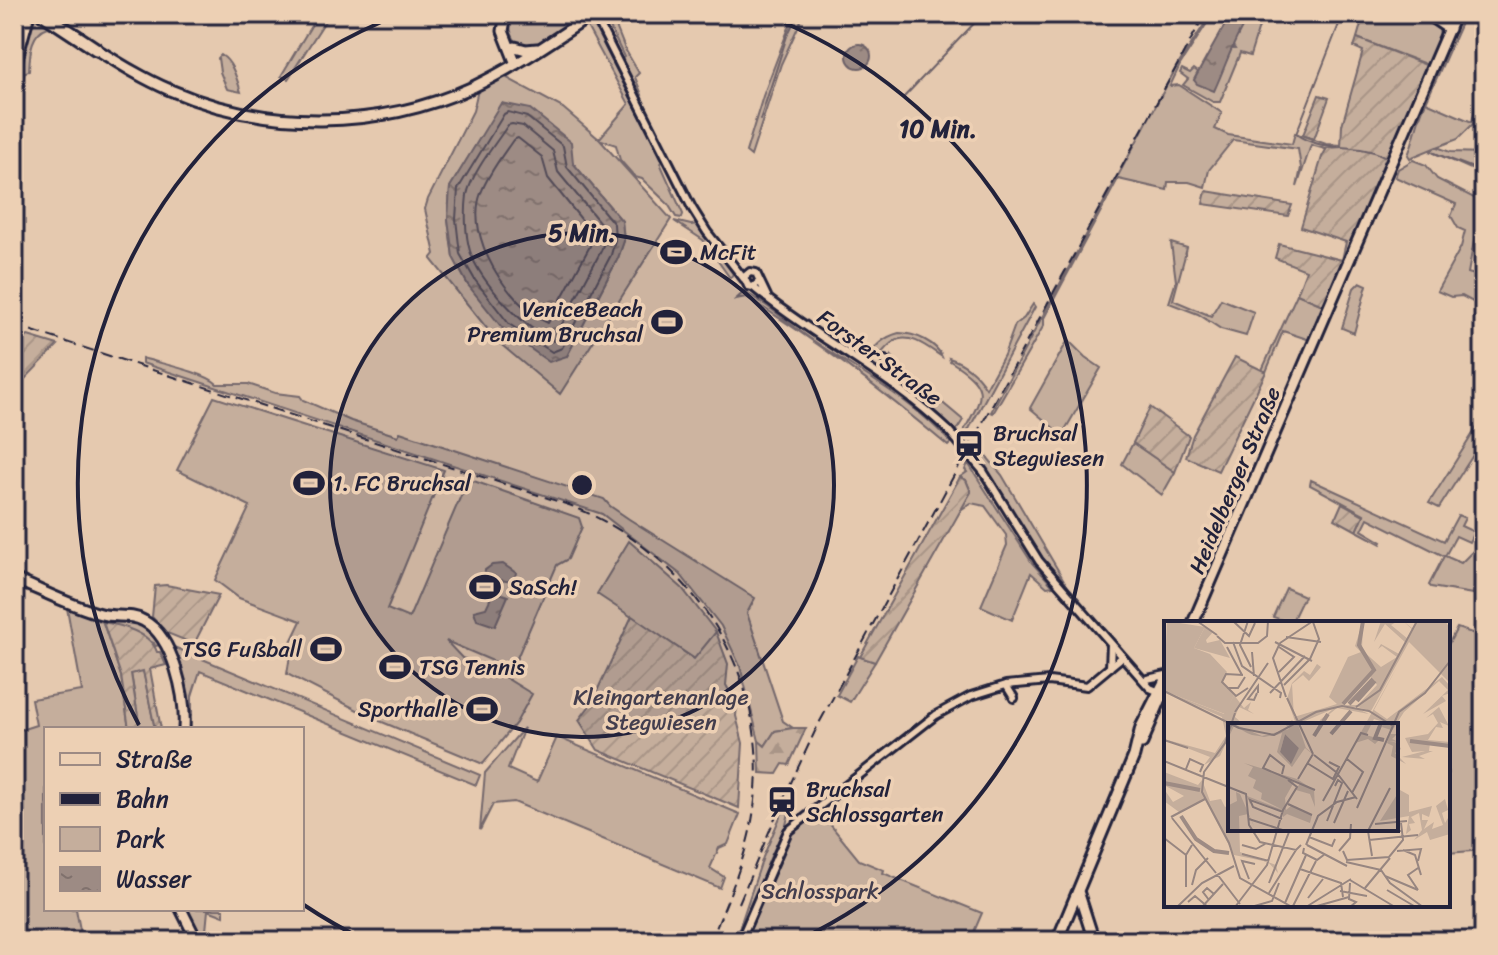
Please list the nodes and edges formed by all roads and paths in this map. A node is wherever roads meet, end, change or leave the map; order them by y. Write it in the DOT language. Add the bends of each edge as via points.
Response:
graph roads {
  1 [pos="22,14"];
  2 [pos="29,14"];
  3 [pos="43,14"];
  4 [pos="51,14"];
  5 [pos="593,14"];
  6 [pos="1455,14"];
  7 [pos="1436,15"];
  8 [pos="505,19"];
  9 [pos="1449,27"];
  10 [pos="14,43"];
  11 [pos="515,47"];
  12 [pos="96,49"];
  13 [pos="540,49"];
  14 [pos="518,63"];
  15 [pos="14,69"];
  16 [pos="746,276"];
  17 [pos="756,284"];
  18 [pos="885,360"];
  19 [pos="892,383"];
  20 [pos="14,579"];
  21 [pos="1194,621"];
  22 [pos="1111,644"];
  23 [pos="1122,657"];
  24 [pos="1110,667"];
  25 [pos="1164,677"];
  26 [pos="1143,678"];
  27 [pos="1006,685"];
  28 [pos="1163,691"];
  29 [pos="1014,698"];
  30 [pos="184,727"];
  31 [pos="1078,891"];
  32 [pos="182,911"];
  33 [pos="1066,918"];
  34 [pos="1089,920"];
  35 [pos="197,941"];
  36 [pos="740,941"];
  37 [pos="1057,941"];
  38 [pos="1094,941"];
  1 -- 10 [label="main road"];
  2 -- 15 [label="main road"];
  3 -- 12 [label="highway"];
  4 -- 12 [label="highway"];
  5 -- 13 [label="main road"];
  5 -- 16 [label="street" via="692,208"];
  6 -- 9 [label="main road, Heidelberger Straße"];
  7 -- 9 [label="main road"];
  8 -- 11 [label="main road"];
  8 -- 14 [label="main road" via="504,37"];
  9 -- 21 [label="main road, Heidelberger Straße"];
  11 -- 13 [label="main road"];
  11 -- 14 [label="main road"];
  12 -- 14 [label="main road" via="191,98 251,114 304,119 403,110 459,93"];
  13 -- 14 [label="main road"];
  16 -- 17 [label="street" via="746,285"];
  16 -- 17 [label="street" via="756,273"];
  17 -- 19 [label="street, Forster Straße" via="769,299"];
  18 -- 19 [label="street"];
  19 -- 22 [label="street, Forster Straße, bridge" via="949,431 983,471 1039,561"];
  20 -- 30 [label="main road" via="102,615 145,621 169,654 181,688"];
  22 -- 23 [label="street, Forster Straße"];
  22 -- 24 [label="street"];
  23 -- 24 [label="street"];
  23 -- 26 [label="street, Forster Straße"];
  24 -- 27 [label="street" via="1087,686 1049,681"];
  25 -- 26 [label="street"];
  26 -- 28 [label="street, Forster Straße"];
  27 -- 29 [label="street"];
  27 -- 36 [label="street" via="936,715 791,827"];
  28 -- 31 [label="main road" via="1141,727"];
  31 -- 33 [label="main road"];
  31 -- 34 [label="main road"];
  32 -- 35 [label="main road"];
  33 -- 34 [label="main road"];
  33 -- 37 [label="main road"];
  34 -- 38 [label="main road"];
}
